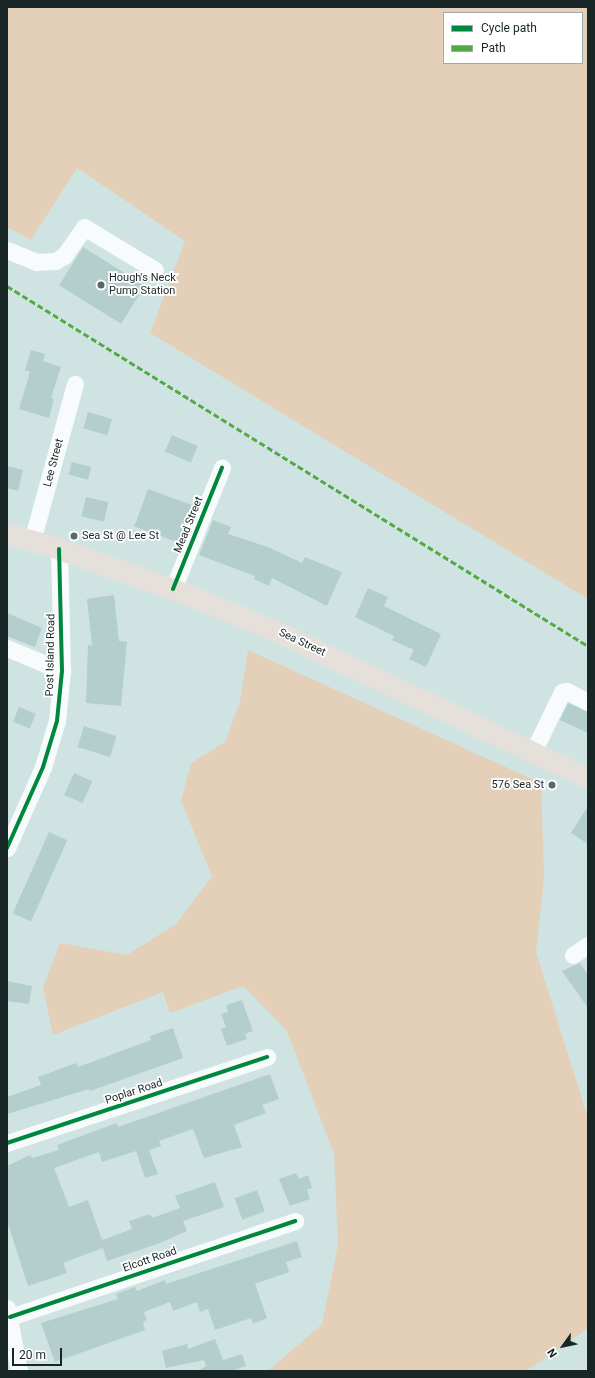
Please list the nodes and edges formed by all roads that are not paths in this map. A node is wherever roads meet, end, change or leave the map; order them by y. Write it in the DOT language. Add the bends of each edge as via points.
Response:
graph roads {
  1 [pos="7,250"];
  2 [pos="155,270"];
  3 [pos="75,384"];
  4 [pos="222,468"];
  5 [pos="7,534"];
  6 [pos="32,541"];
  7 [pos="59,549"];
  8 [pos="173,589"];
  9 [pos="7,648"];
  10 [pos="62,671"];
  11 [pos="588,702"];
  12 [pos="533,752"];
  13 [pos="588,778"];
  14 [pos="7,848"];
  15 [pos="588,945"];
  16 [pos="573,954"];
  17 [pos="267,1057"];
  18 [pos="7,1143"];
  19 [pos="295,1221"];
  20 [pos="8,1312"];
  21 [pos="19,1371"];
  1 -- 2 [label="street" via="36,262 55,261 64,256 84,227"];
  3 -- 6 [label="street, Lee Street"];
  4 -- 8 [label="street, Mead Street"];
  5 -- 6 [label="main road, Sea Street"];
  6 -- 7 [label="main road, Sea Street"];
  7 -- 8 [label="main road, Sea Street"];
  7 -- 10 [label="street, Post Island Road"];
  8 -- 12 [label="main road, Sea Street" via="270,628"];
  9 -- 10 [label="street"];
  10 -- 14 [label="street, Post Island Road" via="55,727 43,767"];
  11 -- 12 [label="street" via="567,691 562,692"];
  12 -- 13 [label="main road, Sea Street"];
  15 -- 16 [label="street"];
  17 -- 18 [label="street, Poplar Road"];
  19 -- 20 [label="street, Elcott Road"];
  20 -- 21 [label="street"];
}
